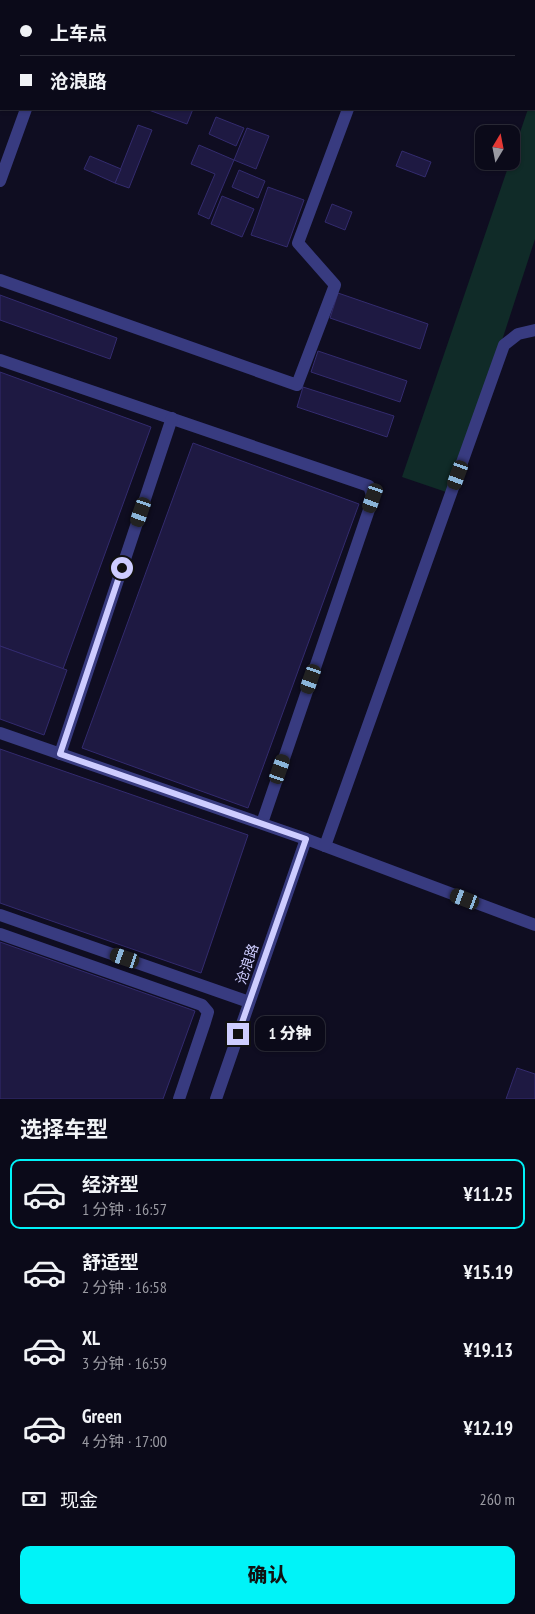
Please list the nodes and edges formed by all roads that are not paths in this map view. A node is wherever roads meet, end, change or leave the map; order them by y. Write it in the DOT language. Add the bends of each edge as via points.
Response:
graph roads {
  1 [pos="26,110"];
  2 [pos="348,110"];
  3 [pos="0,180"];
  4 [pos="0,280"];
  5 [pos="535,330"];
  6 [pos="0,360"];
  7 [pos="172,418"];
  8 [pos="0,733"];
  9 [pos="60,754"];
  10 [pos="262,823"];
  11 [pos="306,839"];
  12 [pos="325,846"];
  13 [pos="0,915"];
  14 [pos="535,925"];
  15 [pos="0,934"];
  16 [pos="249,1002"];
  17 [pos="179,1099"];
  18 [pos="216,1099"];
  1 -- 3 [label="street"];
  2 -- 4 [label="street" via="298,244 335,285 297,385"];
  5 -- 12 [label="street" via="518,334 504,346"];
  6 -- 7 [label="street"];
  7 -- 9 [label="street"];
  7 -- 10 [label="street" via="369,486 373,498"];
  8 -- 9 [label="street"];
  9 -- 10 [label="street"];
  10 -- 11 [label="street"];
  11 -- 12 [label="street"];
  11 -- 16 [label="street, 沧浪路"];
  12 -- 14 [label="street"];
  13 -- 16 [label="street"];
  15 -- 17 [label="street" via="202,1005 208,1012 206,1022"];
  16 -- 18 [label="street, 沧浪路"];
}
